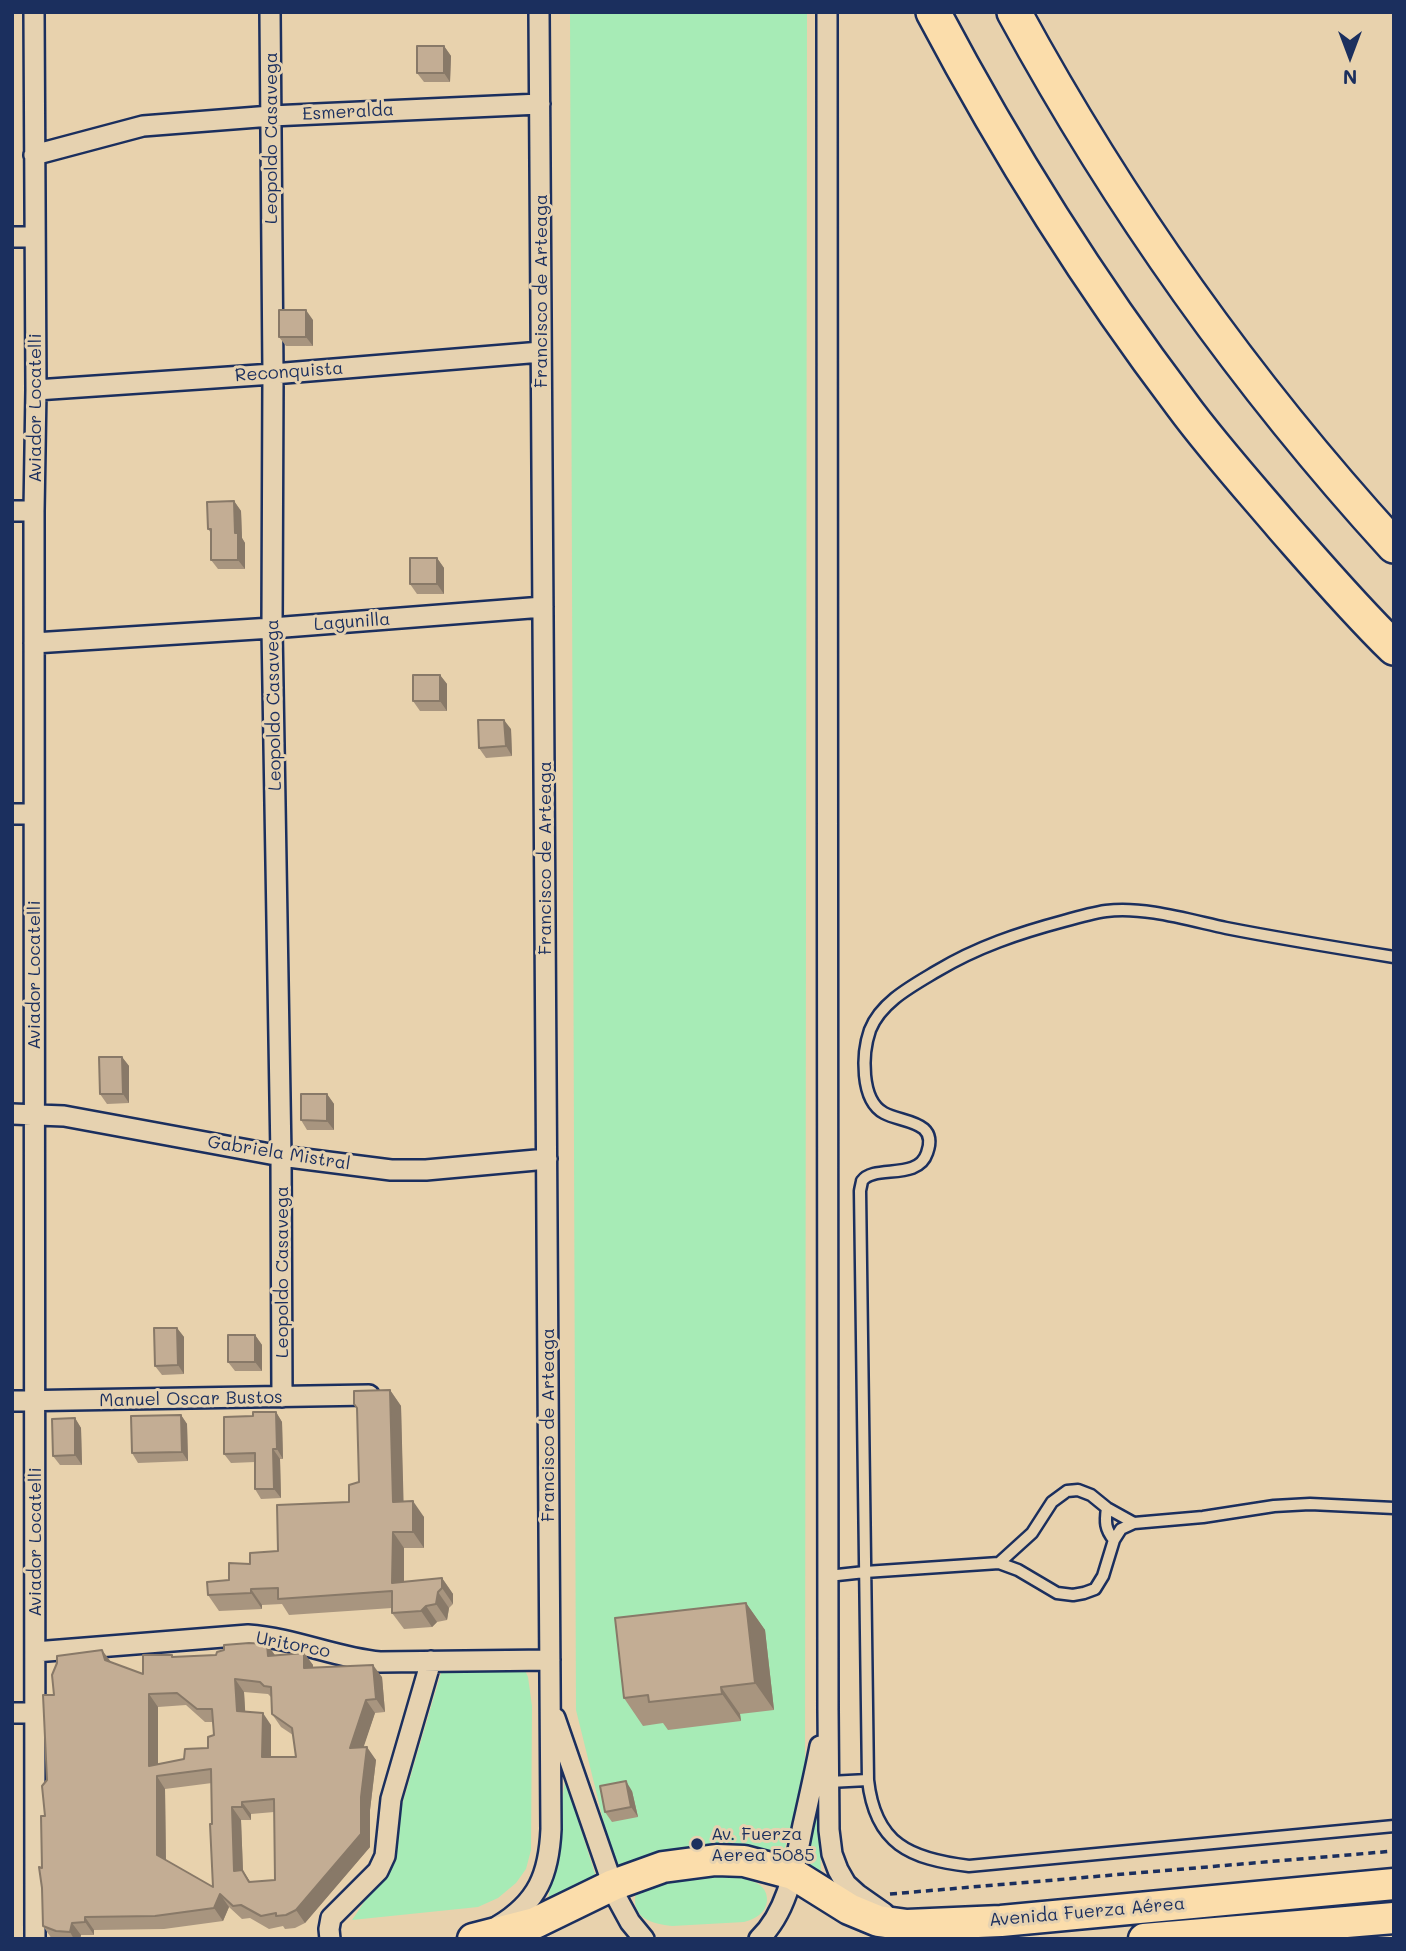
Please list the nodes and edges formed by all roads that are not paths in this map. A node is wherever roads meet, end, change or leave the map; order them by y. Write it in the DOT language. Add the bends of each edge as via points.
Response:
graph roads {
  1 [pos="34,12"];
  2 [pos="270,12"];
  3 [pos="539,12"];
  4 [pos="827,12"];
  5 [pos="933,12"];
  6 [pos="1014,12"];
  7 [pos="540,104"];
  8 [pos="271,116"];
  9 [pos="34,155"];
  10 [pos="12,237"];
  11 [pos="34,237"];
  12 [pos="541,352"];
  13 [pos="273,374"];
  14 [pos="36,390"];
  15 [pos="12,511"];
  16 [pos="34,511"];
  17 [pos="1394,546"];
  18 [pos="543,607"];
  19 [pos="272,628"];
  20 [pos="34,643"];
  21 [pos="1394,648"];
  22 [pos="12,814"];
  23 [pos="34,814"];
  24 [pos="1394,957"];
  25 [pos="12,1114"];
  26 [pos="34,1114"];
  27 [pos="281,1156"];
  28 [pos="547,1159"];
  29 [pos="369,1395"];
  30 [pos="282,1397"];
  31 [pos="12,1401"];
  32 [pos="34,1401"];
  33 [pos="1107,1508"];
  34 [pos="1394,1508"];
  35 [pos="1134,1523"];
  36 [pos="1114,1541"];
  37 [pos="999,1563"];
  38 [pos="865,1572"];
  39 [pos="828,1576"];
  40 [pos="35,1652"];
  41 [pos="550,1660"];
  42 [pos="431,1661"];
  43 [pos="550,1703"];
  44 [pos="828,1710"];
  45 [pos="12,1713"];
  46 [pos="35,1713"];
  47 [pos="868,1780"];
  48 [pos="829,1782"];
  49 [pos="1394,1826"];
  50 [pos="793,1874"];
  51 [pos="1394,1884"];
  52 [pos="613,1885"];
  53 [pos="1394,1918"];
  54 [pos="907,1925"];
  55 [pos="476,1938"];
  56 [pos="35,1939"];
  57 [pos="330,1939"];
  58 [pos="644,1939"];
  59 [pos="759,1939"];
  60 [pos="1144,1939"];
  1 -- 9 [label="street, Aviador Locatelli"];
  2 -- 8 [label="street, Leopoldo Casavega"];
  3 -- 7 [label="street, Francisco de Arteaga"];
  4 -- 39 [label="street"];
  5 -- 21 [label="highway" via="1038,196 1183,407 1308,556"];
  6 -- 17 [label="highway" via="1084,136 1192,297 1250,376"];
  7 -- 8 [label="street, Esmeralda"];
  7 -- 12 [label="street, Francisco de Arteaga"];
  8 -- 9 [label="street, Esmeralda" via="144,126"];
  8 -- 13 [label="street, Leopoldo Casavega"];
  9 -- 11 [label="street, Aviador Locatelli"];
  10 -- 11 [label="street"];
  11 -- 14 [label="street, Aviador Locatelli"];
  12 -- 13 [label="street, Reconquista"];
  12 -- 18 [label="street, Francisco de Arteaga"];
  13 -- 14 [label="street, Reconquista"];
  13 -- 19 [label="street, Leopoldo Casavega"];
  14 -- 16 [label="street, Aviador Locatelli"];
  15 -- 16 [label="street"];
  16 -- 20 [label="street, Aviador Locatelli"];
  18 -- 19 [label="street, Lagunilla"];
  18 -- 28 [label="street, Francisco de Arteaga"];
  19 -- 20 [label="street, Lagunilla"];
  19 -- 27 [label="street, Leopoldo Casavega"];
  20 -- 23 [label="street, Aviador Locatelli"];
  22 -- 23 [label="street"];
  23 -- 26 [label="street, Aviador Locatelli"];
  24 -- 38 [label="lane" via="1139,911 1107,911 986,945 917,983 880,1013 870,1031 865,1086 883,1113 916,1123 928,1135 929,1143 920,1164 870,1175 860,1191"];
  25 -- 26 [label="street, Gabriela Mistral"];
  26 -- 27 [label="street, Gabriela Mistral"];
  26 -- 32 [label="street, Aviador Locatelli"];
  27 -- 28 [label="street, Gabriela Mistral" via="391,1170"];
  27 -- 30 [label="street, Leopoldo Casavega"];
  28 -- 41 [label="street, Francisco de Arteaga"];
  29 -- 30 [label="street, Manuel Oscar Bustos"];
  30 -- 32 [label="street, Manuel Oscar Bustos"];
  31 -- 32 [label="street, Manuel Oscar Bustos"];
  32 -- 40 [label="street, Aviador Locatelli"];
  33 -- 35 [label="lane"];
  33 -- 36 [label="lane" via="1107,1532"];
  33 -- 37 [label="lane" via="1079,1490 1068,1491 1052,1502 1032,1533"];
  34 -- 35 [label="lane" via="1274,1506"];
  35 -- 36 [label="lane" via="1121,1529"];
  36 -- 37 [label="lane" via="1103,1576 1095,1588 1084,1593 1057,1593"];
  37 -- 38 [label="lane"];
  38 -- 39 [label="lane"];
  38 -- 47 [label="lane"];
  39 -- 44 [label="street"];
  40 -- 42 [label="street, Uritorco" via="248,1635 364,1660"];
  40 -- 46 [label="street, Aviador Locatelli"];
  41 -- 42 [label="street, Uritorco"];
  41 -- 43 [label="street, Francisco de Arteaga"];
  42 -- 57 [label="street" via="391,1799 385,1856 378,1871 331,1918"];
  43 -- 52 [label="street, Francisco de Arteaga"];
  43 -- 55 [label="street, Francisco de Arteaga" via="547,1867 537,1891 520,1912"];
  44 -- 48 [label="street"];
  44 -- 50 [label="street"];
  45 -- 46 [label="street"];
  46 -- 56 [label="street, Aviador Locatelli"];
  47 -- 48 [label="lane"];
  47 -- 49 [label="lane" via="876,1815 899,1845 945,1863 969,1866"];
  48 -- 54 [label="street" via="832,1854 838,1870 860,1897"];
  50 -- 52 [label="main road, Avenida Fuerza Aérea" via="744,1861 716,1860 663,1867"];
  50 -- 54 [label="main road, Avenida Fuerza Aérea" via="849,1909 878,1921"];
  50 -- 59 [label="street" via="778,1912"];
  51 -- 54 [label="main road, Avenida Fuerza Aérea" via="1013,1920"];
  52 -- 55 [label="main road, Avenida Fuerza Aérea" via="535,1923"];
  52 -- 58 [label="street, Francisco de Arteaga" via="630,1922"];
  53 -- 60 [label="main road, Avenida Fuerza Aérea"];
}
